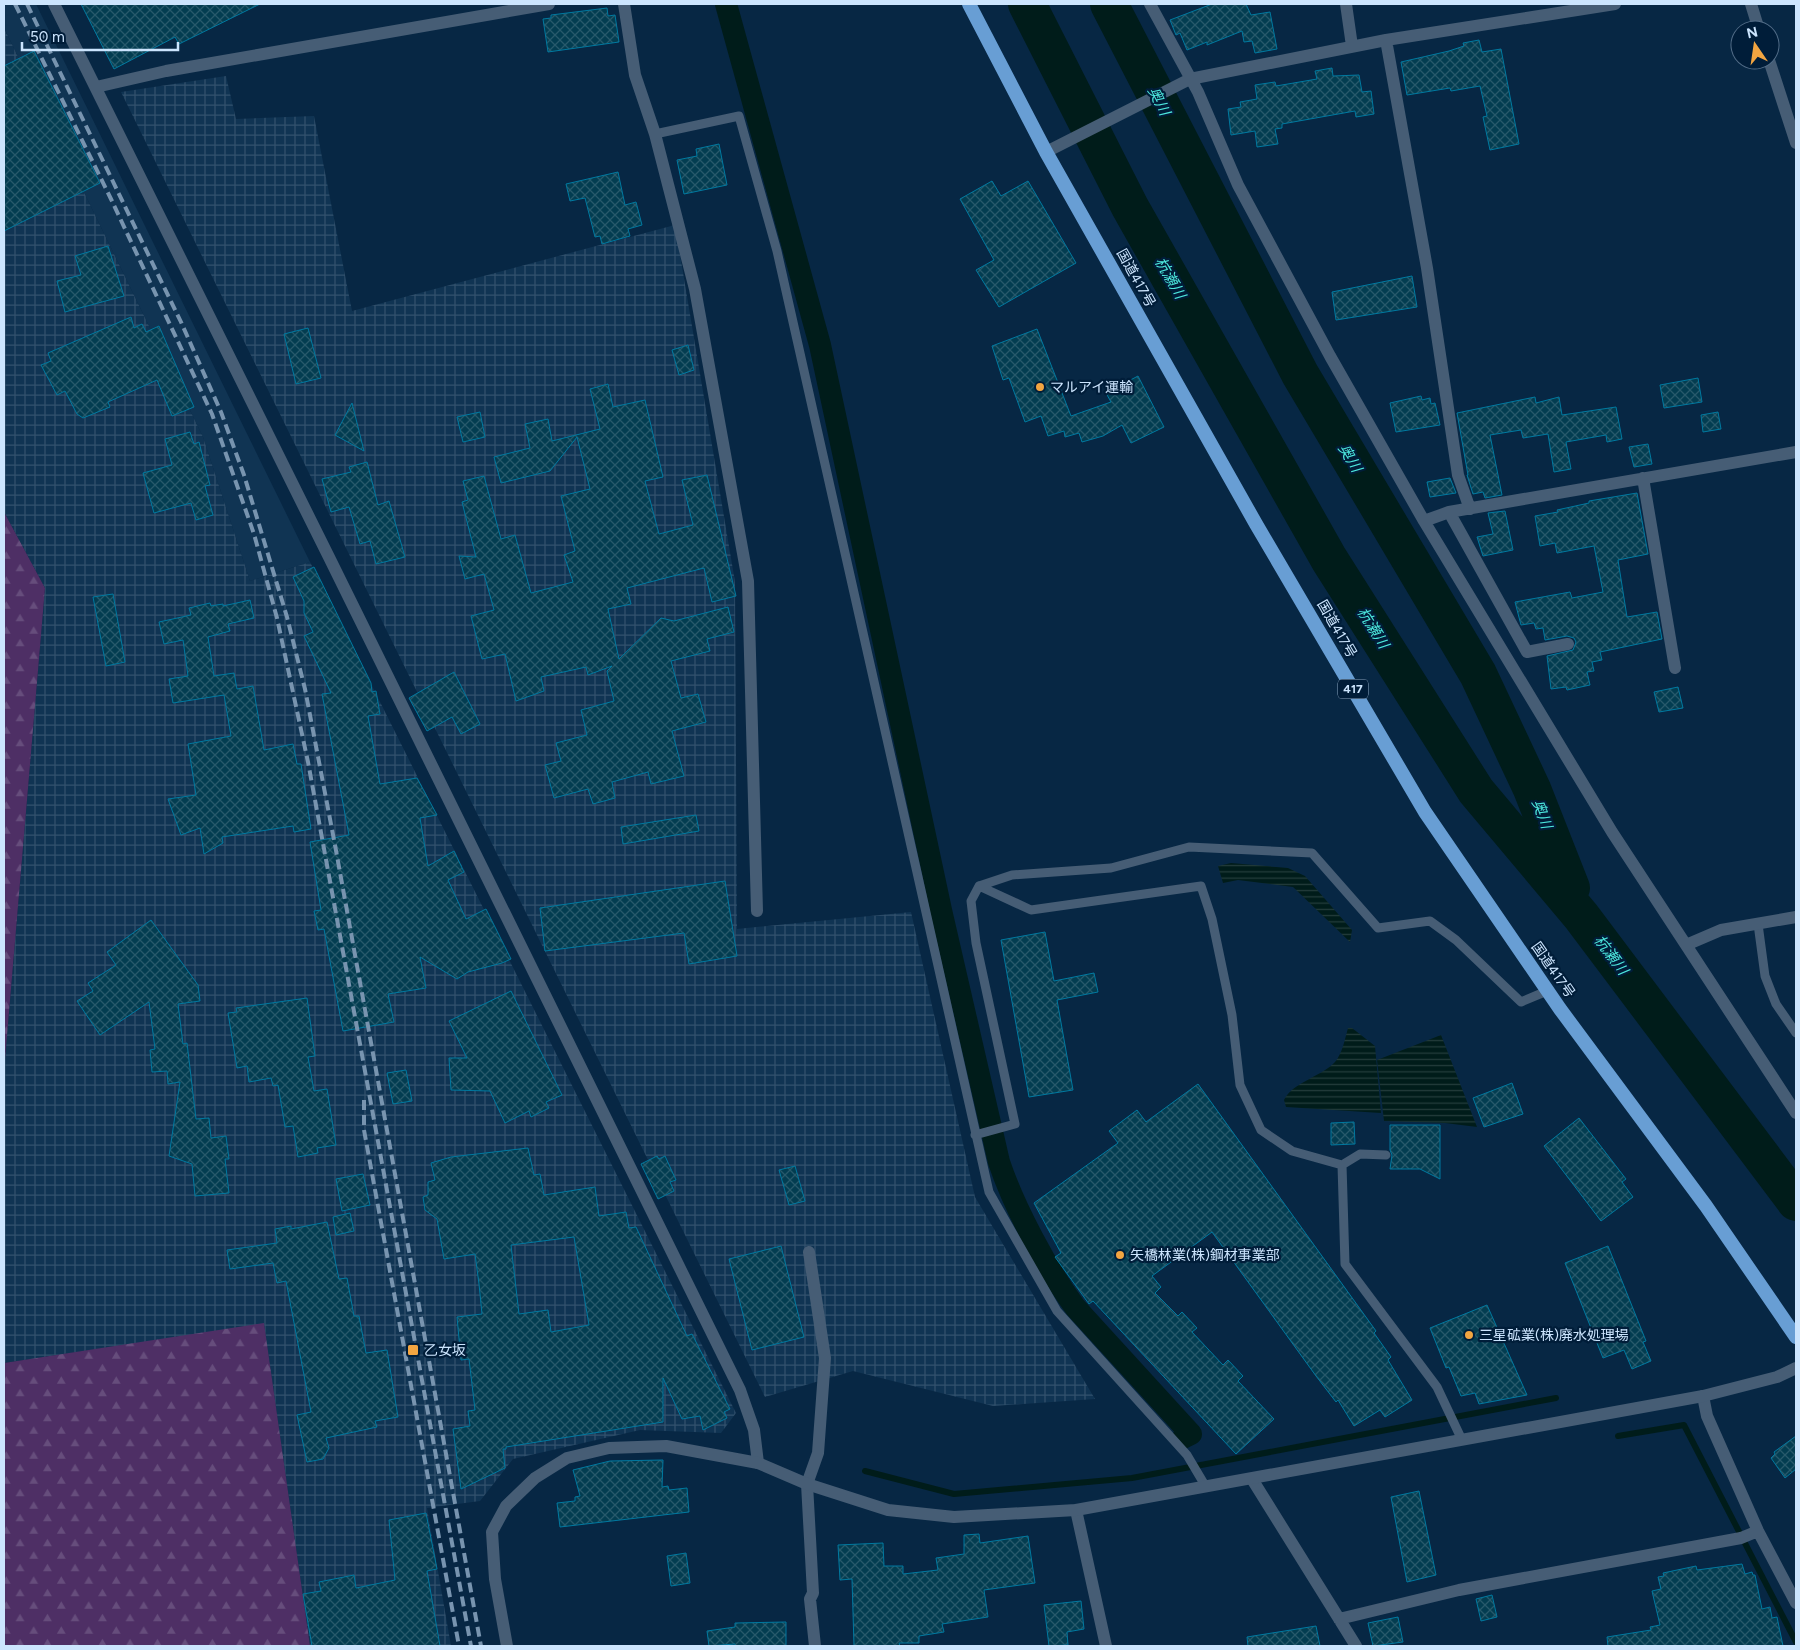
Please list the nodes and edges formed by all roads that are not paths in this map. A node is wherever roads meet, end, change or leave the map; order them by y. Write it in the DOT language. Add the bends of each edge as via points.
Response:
graph roads {
  1 [pos="54,4"];
  2 [pos="549,4"];
  3 [pos="624,4"];
  4 [pos="970,4"];
  5 [pos="1150,4"];
  6 [pos="1346,4"];
  7 [pos="1615,4"];
  8 [pos="1751,4"];
  9 [pos="1756,20"];
  10 [pos="1386,40"];
  11 [pos="1352,46"];
  12 [pos="1772,70"];
  13 [pos="1190,79"];
  14 [pos="96,87"];
  15 [pos="655,134"];
  16 [pos="1796,143"];
  17 [pos="1046,152"];
  18 [pos="1796,452"];
  19 [pos="1643,478"];
  20 [pos="1470,508"];
  21 [pos="1449,512"];
  22 [pos="1424,521"];
  23 [pos="1568,644"];
  24 [pos="1675,668"];
  25 [pos="979,886"];
  26 [pos="757,911"];
  27 [pos="1796,917"];
  28 [pos="1758,924"];
  29 [pos="1686,945"];
  30 [pos="1547,991"];
  31 [pos="1796,1033"];
  32 [pos="1796,1113"];
  33 [pos="975,1135"];
  34 [pos="1386,1155"];
  35 [pos="1342,1165"];
  36 [pos="809,1252"];
  37 [pos="1796,1337"];
  38 [pos="1796,1368"];
  39 [pos="1702,1396"];
  40 [pos="1462,1440"];
  41 [pos="758,1463"];
  42 [pos="1252,1479"];
  43 [pos="807,1484"];
  44 [pos="1206,1487"];
  45 [pos="1076,1510"];
  46 [pos="1750,1534"];
  47 [pos="1796,1603"];
  48 [pos="1338,1619"];
  49 [pos="507,1646"];
  50 [pos="814,1646"];
  51 [pos="1106,1646"];
  52 [pos="1356,1646"];
  1 -- 14 [label="street"];
  2 -- 14 [label="street" via="166,70"];
  3 -- 15 [label="street" via="635,75"];
  4 -- 17 [label="highway, 国道417号 / 417"];
  5 -- 13 [label="street"];
  6 -- 11 [label="street"];
  7 -- 10 [label="street"];
  8 -- 9 [label="street"];
  10 -- 11 [label="street"];
  10 -- 20 [label="street" via="1427,268 1458,475"];
  11 -- 13 [label="street"];
  12 -- 16 [label="street"];
  13 -- 17 [label="street"];
  13 -- 22 [label="street" via="1247,202"];
  14 -- 41 [label="street" via="511,920 736,1381 754,1430"];
  15 -- 26 [label="street" via="695,289 748,581"];
  15 -- 33 [label="lane" via="739,116 779,260"];
  17 -- 30 [label="highway, 国道417号 / 417" via="1256,524 1425,812"];
  18 -- 19 [label="street"];
  19 -- 20 [label="street"];
  19 -- 24 [label="street"];
  20 -- 21 [label="street"];
  21 -- 22 [label="street"];
  21 -- 23 [label="street" via="1527,652"];
  22 -- 29 [label="street" via="1612,832"];
  25 -- 30 [label="lane" via="1012,875 1111,868 1190,847 1312,853 1378,928 1430,921 1456,940 1521,1002"];
  25 -- 33 [label="lane" via="971,901 976,943 1015,1124"];
  25 -- 35 [label="lane" via="1031,910 1201,886 1212,919 1232,1015 1240,1085 1261,1130 1292,1151"];
  27 -- 28 [label="street"];
  28 -- 29 [label="street" via="1721,930"];
  28 -- 31 [label="lane" via="1765,976 1776,1004"];
  29 -- 32 [label="street"];
  30 -- 37 [label="highway, 国道417号 / 417" via="1706,1206"];
  33 -- 44 [label="lane" via="989,1192 1057,1311 1189,1459"];
  34 -- 35 [label="lane" via="1360,1154"];
  35 -- 40 [label="lane" via="1345,1264 1437,1387"];
  36 -- 43 [label="street" via="825,1358 818,1453"];
  38 -- 39 [label="street" via="1777,1377"];
  39 -- 40 [label="street"];
  39 -- 46 [label="street"];
  40 -- 42 [label="street"];
  41 -- 43 [label="street"];
  41 -- 49 [label="street" via="666,1446 609,1448 567,1458 535,1478 506,1506 492,1532"];
  42 -- 44 [label="street"];
  42 -- 48 [label="street"];
  43 -- 45 [label="street" via="888,1510 954,1517"];
  43 -- 50 [label="street"];
  44 -- 45 [label="street"];
  45 -- 51 [label="street"];
  46 -- 47 [label="street"];
  46 -- 48 [label="street" via="1459,1590"];
  48 -- 52 [label="street"];
}
